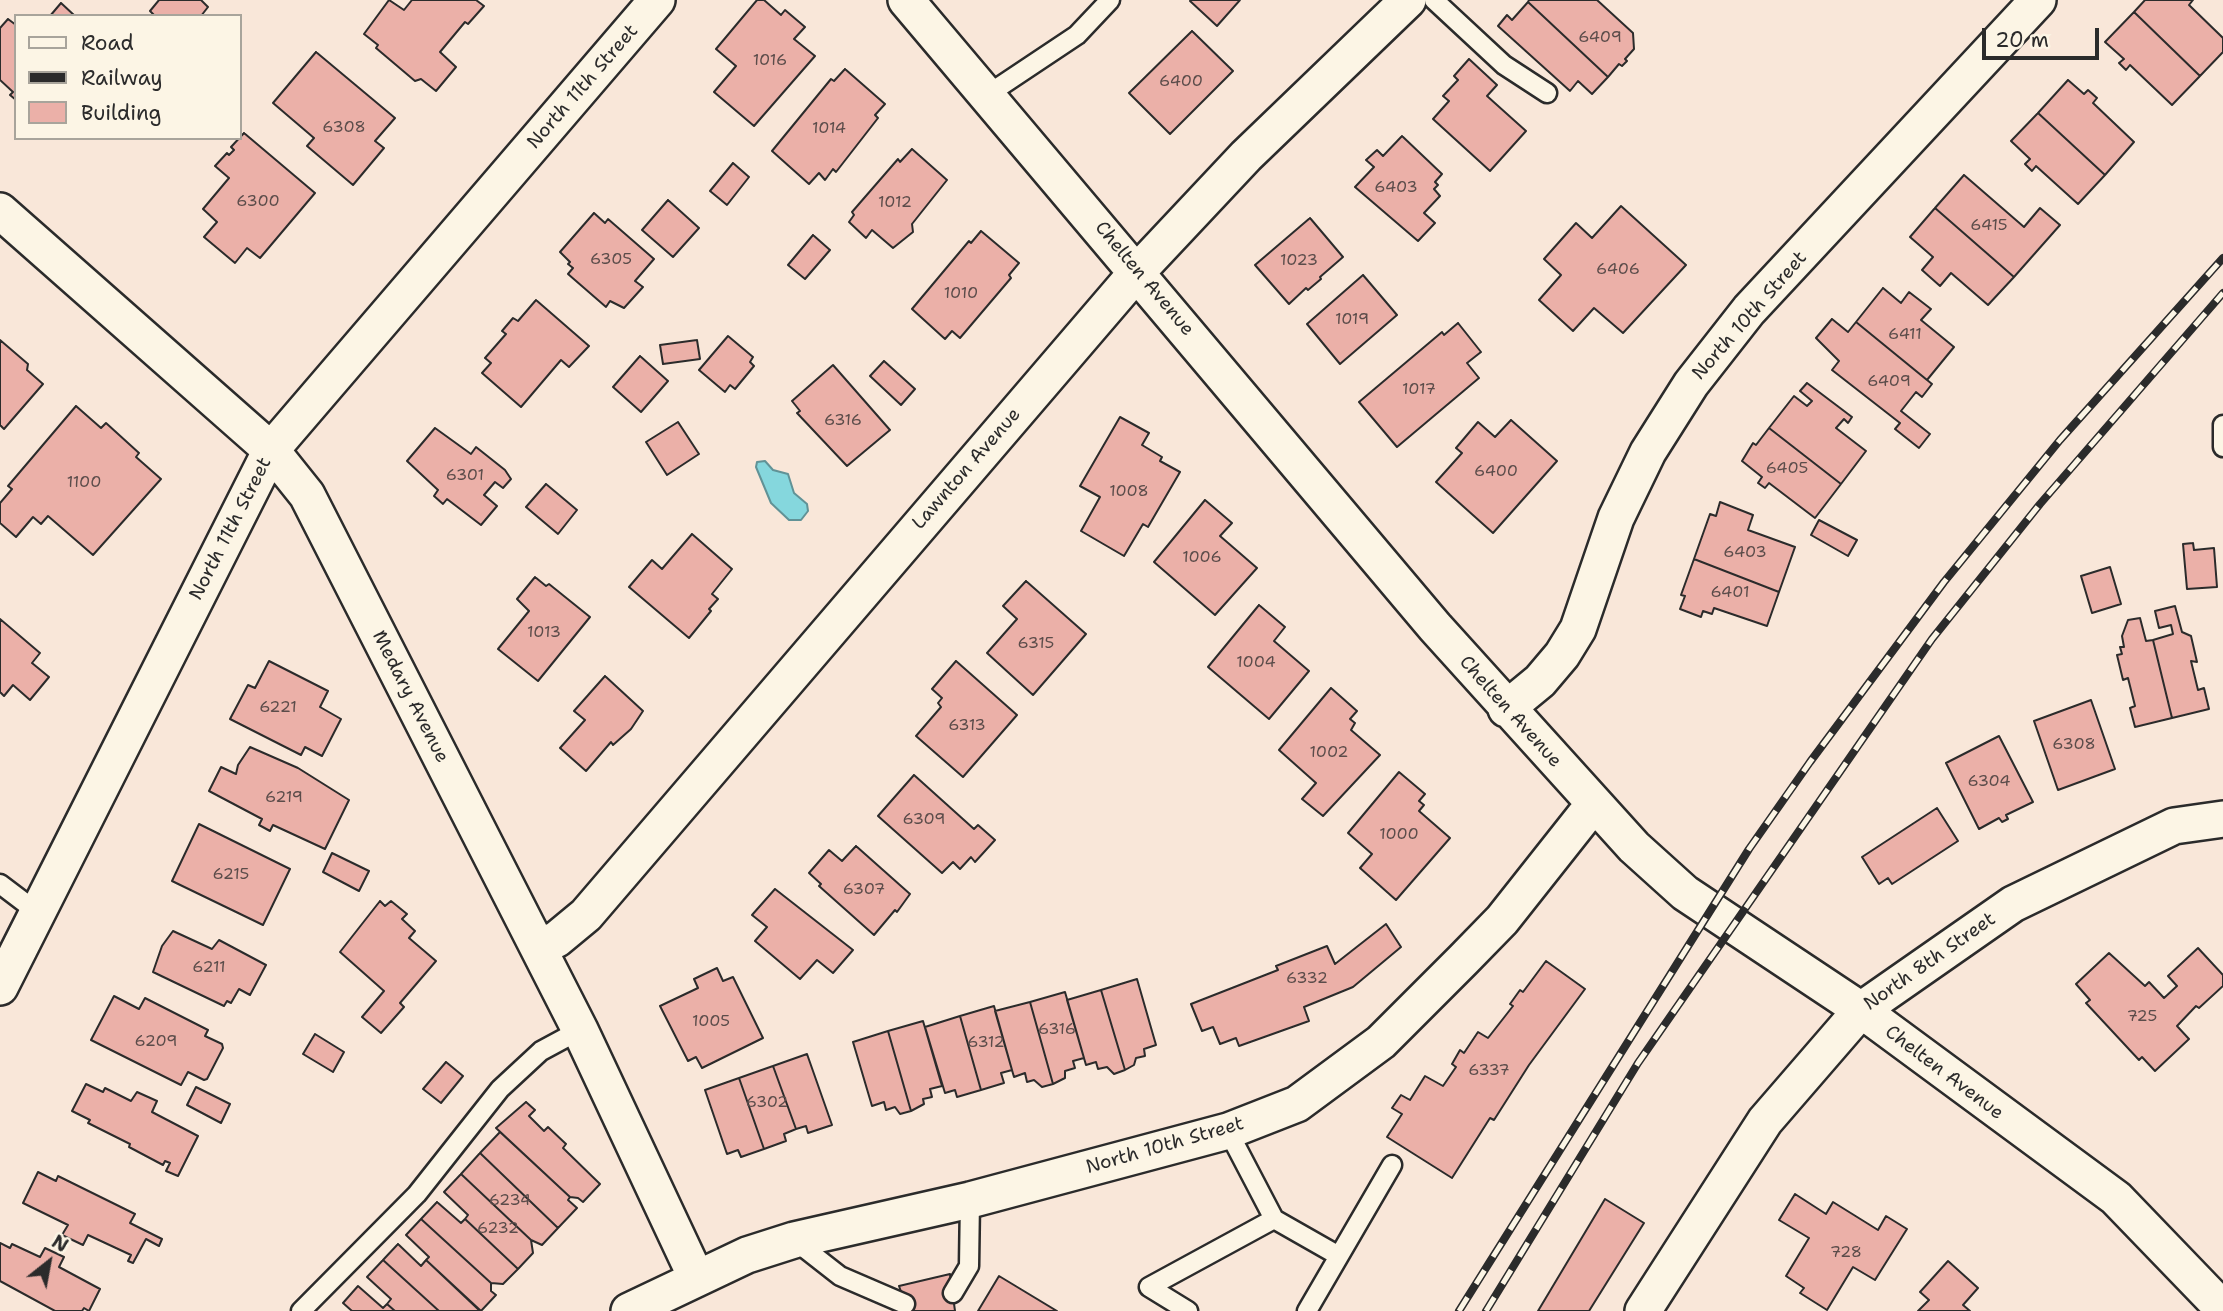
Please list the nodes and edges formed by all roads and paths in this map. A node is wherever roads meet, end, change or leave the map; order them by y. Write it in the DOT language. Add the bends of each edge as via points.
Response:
graph roads {
  1 [pos="657,0"];
  2 [pos="906,0"];
  3 [pos="1110,0"];
  4 [pos="1408,0"];
  5 [pos="1434,0"];
  6 [pos="2038,0"];
  7 [pos="1547,93"];
  8 [pos="988,95"];
  9 [pos="0,211"];
  10 [pos="1138,271"];
  11 [pos="2223,425"];
  12 [pos="2223,447"];
  13 [pos="271,450"];
  14 [pos="1506,709"];
  15 [pos="1593,806"];
  16 [pos="2223,819"];
  17 [pos="0,884"];
  18 [pos="37,912"];
  19 [pos="539,948"];
  20 [pos="0,987"];
  21 [pos="1861,1010"];
  22 [pos="580,1030"];
  23 [pos="1228,1131"];
  24 [pos="1392,1165"];
  25 [pos="970,1200"];
  26 [pos="1274,1219"];
  27 [pos="794,1240"];
  28 [pos="1339,1256"];
  29 [pos="696,1277"];
  30 [pos="953,1293"];
  31 [pos="905,1304"];
  32 [pos="2223,1309"];
  33 [pos="301,1311"];
  34 [pos="629,1311"];
  35 [pos="1188,1311"];
  36 [pos="1307,1311"];
  37 [pos="1643,1311"];
  1 -- 13 [label="street, North 11th Street"];
  2 -- 8 [label="street, Chelten Avenue"];
  3 -- 8 [label="lane" via="1077,35"];
  4 -- 10 [label="street, Lawnton Avenue" via="1246,156"];
  5 -- 7 [label="lane" via="1504,65"];
  6 -- 14 [label="street, North 10th Street" via="1749,310 1691,384 1648,452 1616,518 1578,629 1540,681"];
  8 -- 10 [label="street, Chelten Avenue"];
  9 -- 13 [label="street, Medary Avenue"];
  10 -- 14 [label="street, Chelten Avenue"];
  10 -- 19 [label="street, Lawnton Avenue" via="586,915"];
  11 -- 12 [label="lane"];
  13 -- 18 [label="street, North 11th Street"];
  13 -- 19 [label="street, Medary Avenue" via="307,495"];
  14 -- 15 [label="street, Chelten Avenue"];
  15 -- 21 [label="street, Chelten Avenue" via="1685,893"];
  15 -- 23 [label="street, North 10th Street" via="1502,920 1381,1042 1297,1104"];
  16 -- 21 [label="street, North 8th Street" via="2174,826 2014,904"];
  17 -- 18 [label="lane"];
  18 -- 20 [label="street, North 11th Street"];
  19 -- 22 [label="street, Medary Avenue"];
  21 -- 32 [label="street, Chelten Avenue" via="2116,1198"];
  21 -- 37 [label="street, North 8th Street" via="1765,1121"];
  22 -- 29 [label="street, Medary Avenue"];
  22 -- 33 [label="lane" via="541,1051 500,1090 417,1194"];
  23 -- 25 [label="street, North 10th Street"];
  23 -- 26 [label="lane"];
  24 -- 28 [label="lane"];
  25 -- 27 [label="street, North 10th Street"];
  25 -- 30 [label="lane" via="970,1266"];
  26 -- 28 [label="lane"];
  26 -- 35 [label="lane" via="1149,1287"];
  27 -- 29 [label="street, North 10th Street"];
  27 -- 31 [label="lane" via="840,1276"];
  28 -- 36 [label="lane"];
  29 -- 34 [label="street, North 10th Street"];
}
